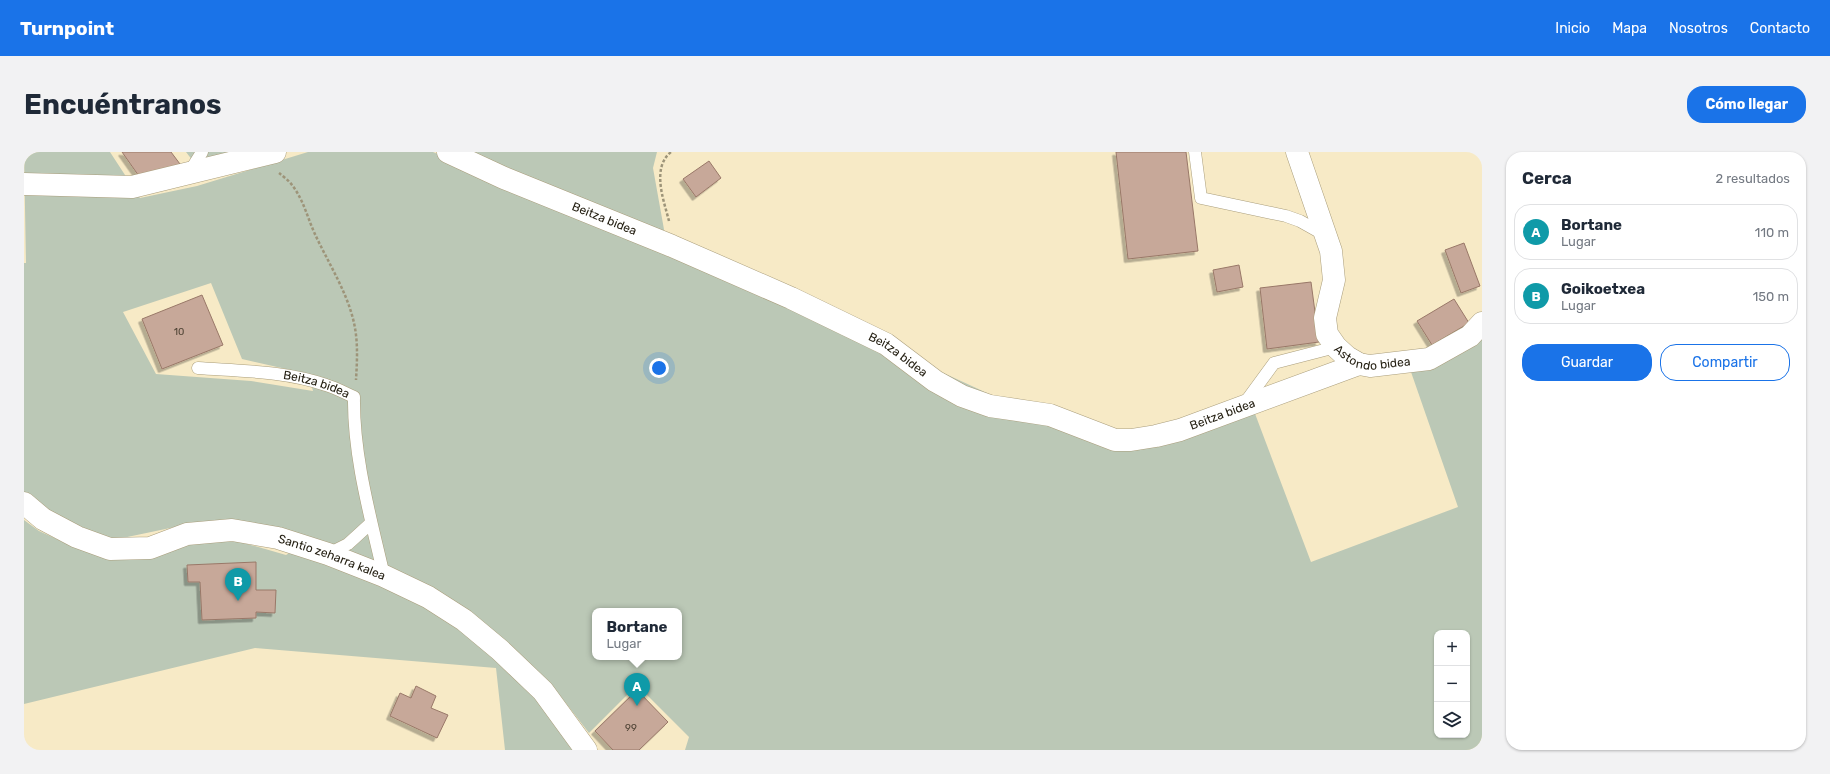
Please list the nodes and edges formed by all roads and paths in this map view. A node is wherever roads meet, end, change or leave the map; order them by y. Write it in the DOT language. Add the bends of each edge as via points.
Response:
graph roads {
  1 [pos="202,152"];
  2 [pos="448,152"];
  3 [pos="671,152"];
  4 [pos="1195,152"];
  5 [pos="1297,152"];
  6 [pos="266,155"];
  7 [pos="189,173"];
  8 [pos="24,184"];
  9 [pos="1326,236"];
  10 [pos="672,246"];
  11 [pos="1482,323"];
  12 [pos="1336,347"];
  13 [pos="1359,364"];
  14 [pos="198,368"];
  15 [pos="354,397"];
  16 [pos="1243,406"];
  17 [pos="24,503"];
  18 [pos="371,523"];
  19 [pos="328,554"];
  20 [pos="384,576"];
  21 [pos="586,750"];
  1 -- 7 [label="lane"];
  2 -- 10 [label="street, Beitza bidea" via="504,178"];
  3 -- 10 [label="path" via="662,164 660,179"];
  4 -- 9 [label="lane" via="1200,198 1286,216"];
  5 -- 9 [label="street, Astondo bidea"];
  6 -- 7 [label="street"];
  6 -- 15 [label="path" via="292,184 304,204 355,326 357,347"];
  7 -- 8 [label="street" via="132,187"];
  9 -- 12 [label="street, Astondo bidea" via="1331,251 1334,280 1325,318 1327,334"];
  10 -- 16 [label="street, Beitza bidea" via="792,298 886,344 935,382 962,396 990,406 1050,415 1115,440 1131,440 1180,430"];
  11 -- 13 [label="street, Astondo bidea" via="1470,336 1430,359 1370,366"];
  12 -- 13 [label="street, Astondo bidea"];
  12 -- 16 [label="lane" via="1274,363"];
  13 -- 16 [label="street, Beitza bidea"];
  14 -- 15 [label="lane, Beitza bidea" via="292,377 326,385"];
  15 -- 18 [label="lane, Beitza bidea" via="359,455"];
  17 -- 19 [label="street, Santio zeharra kalea" via="43,519 77,537 110,549 150,548 187,534 232,530 278,538"];
  18 -- 19 [label="lane" via="348,544"];
  18 -- 20 [label="lane, Beitza bidea"];
  19 -- 20 [label="street, Santio zeharra kalea"];
  20 -- 21 [label="street, Santio zeharra kalea" via="428,597 464,620 500,650 544,691"];
}
